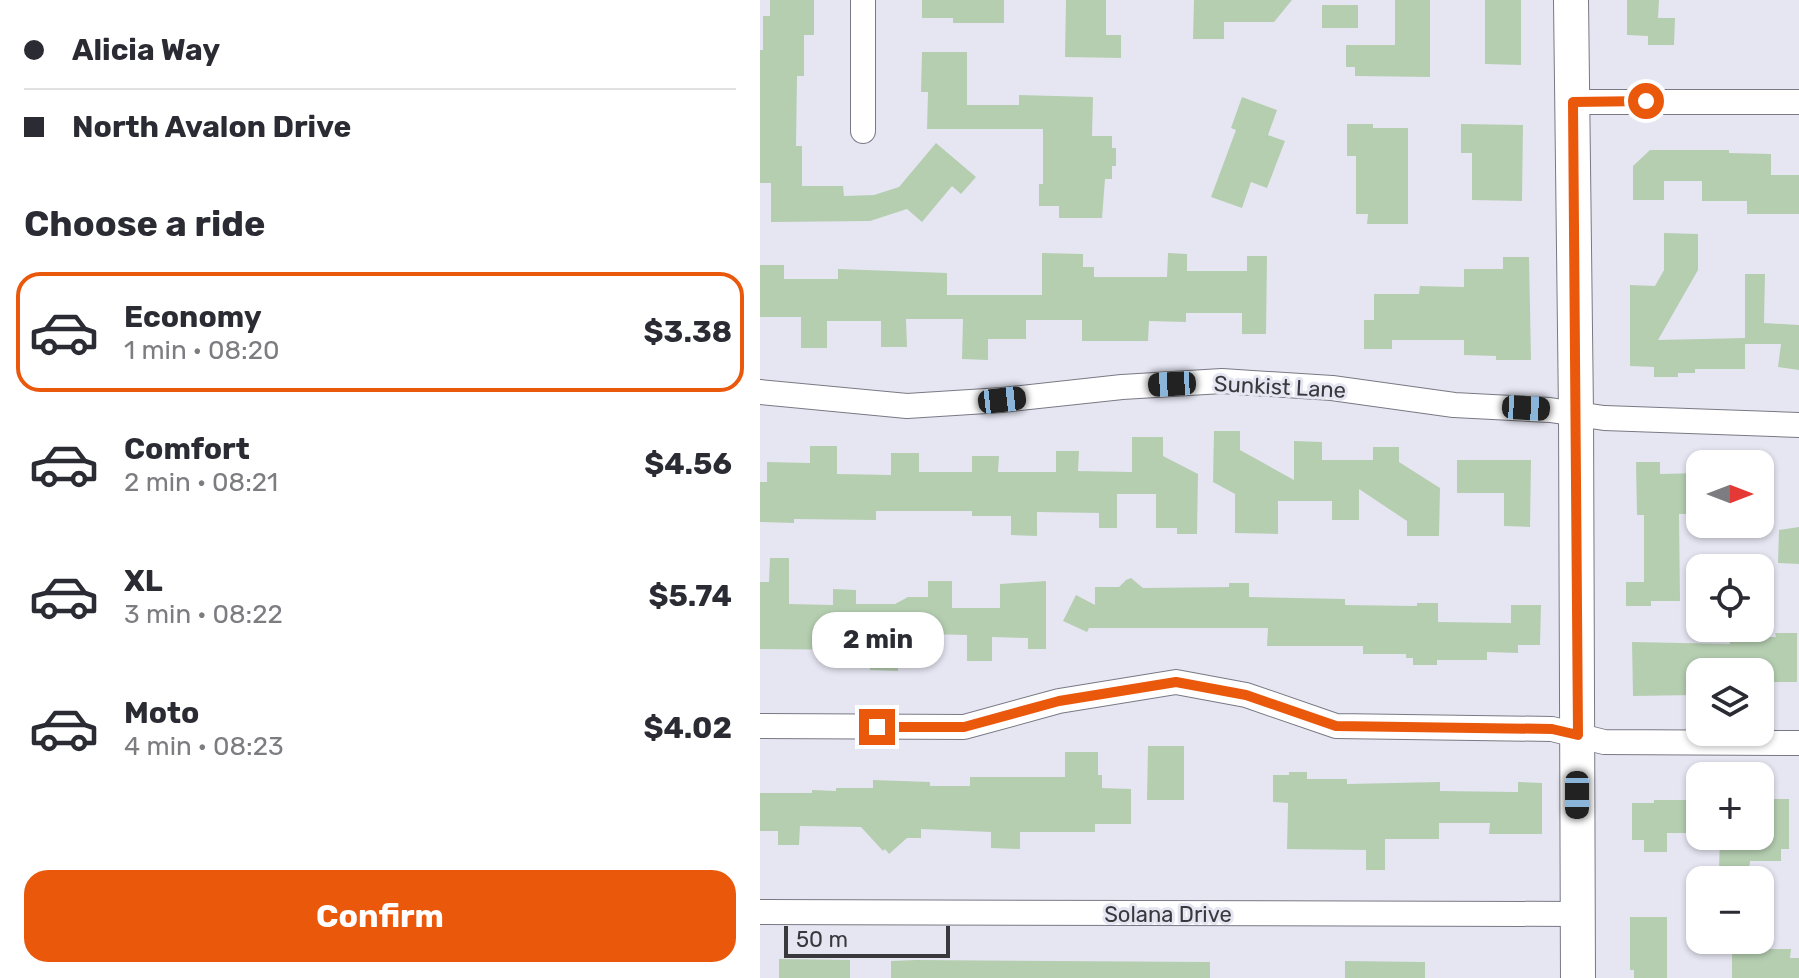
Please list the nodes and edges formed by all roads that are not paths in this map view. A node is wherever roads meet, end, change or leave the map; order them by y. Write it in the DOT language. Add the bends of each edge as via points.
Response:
graph roads {
  1 [pos="863,0"];
  2 [pos="1571,0"];
  3 [pos="1573,102"];
  4 [pos="1799,102"];
  5 [pos="863,131"];
  6 [pos="760,392"];
  7 [pos="1576,413"];
  8 [pos="1799,425"];
  9 [pos="760,726"];
  10 [pos="1578,735"];
  11 [pos="1799,743"];
  12 [pos="760,912"];
  13 [pos="1577,914"];
  14 [pos="1578,978"];
  1 -- 5 [label="street"];
  2 -- 3 [label="street"];
  3 -- 4 [label="street"];
  3 -- 7 [label="street"];
  6 -- 7 [label="street, Sunkist Lane" via="907,406 1222,381"];
  7 -- 8 [label="street, Sunkist Lane"];
  7 -- 10 [label="street"];
  9 -- 10 [label="street" via="964,727 1059,701 1176,682 1246,695 1336,726 1552,729"];
  10 -- 11 [label="street" via="1604,742"];
  10 -- 13 [label="street"];
  12 -- 13 [label="street, Solana Drive"];
  13 -- 14 [label="street"];
}
